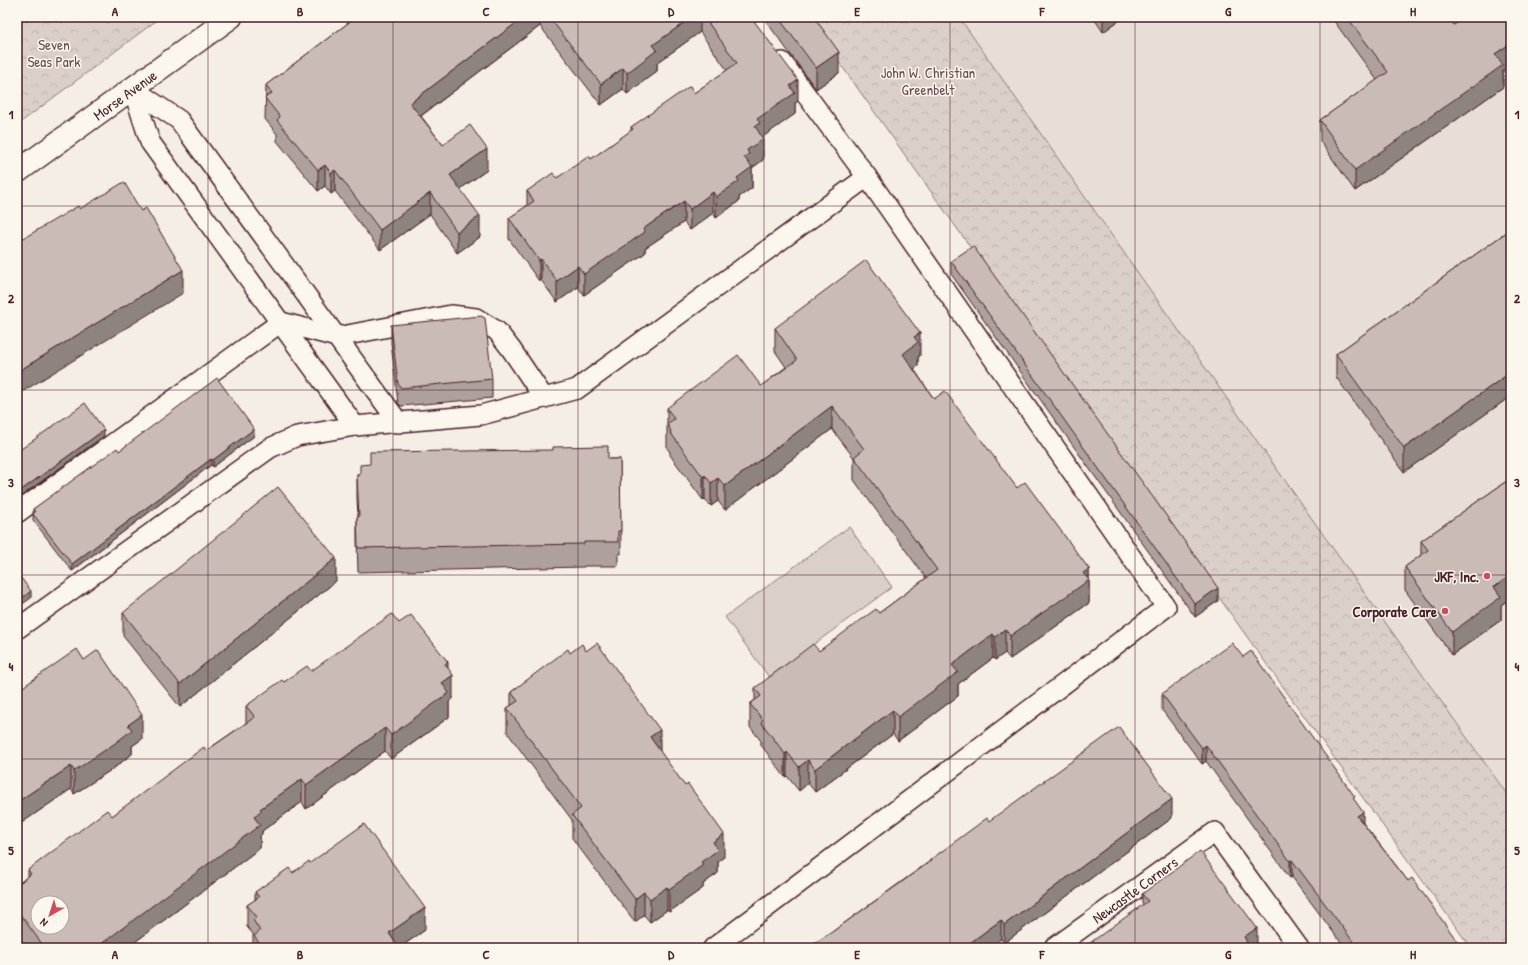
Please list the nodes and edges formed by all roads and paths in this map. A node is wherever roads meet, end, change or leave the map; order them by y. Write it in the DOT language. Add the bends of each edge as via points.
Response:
graph roads {
  1 [pos="231,17"];
  2 [pos="773,49"];
  3 [pos="134,89"];
  4 [pos="17,172"];
  5 [pos="867,177"];
  6 [pos="281,322"];
  7 [pos="337,337"];
  8 [pos="544,398"];
  9 [pos="399,422"];
  10 [pos="355,426"];
  11 [pos="17,513"];
  12 [pos="17,629"];
  13 [pos="713,948"];
  14 [pos="1054,948"];
  15 [pos="1299,948"];
  1 -- 3 [label="street, Morse Avenue"];
  2 -- 5 [label="lane"];
  3 -- 4 [label="street, Morse Avenue"];
  3 -- 6 [label="lane" via="150,142"];
  3 -- 7 [label="lane" via="179,120"];
  5 -- 8 [label="lane" via="577,389"];
  5 -- 13 [label="lane" via="1166,607"];
  6 -- 7 [label="lane"];
  6 -- 10 [label="lane"];
  6 -- 11 [label="lane"];
  7 -- 8 [label="lane" via="451,315 476,318 497,331"];
  7 -- 9 [label="lane"];
  8 -- 9 [label="lane" via="481,415"];
  9 -- 10 [label="lane"];
  10 -- 12 [label="lane" via="297,436 270,448"];
  14 -- 15 [label="lane, Newcastle Corners" via="1215,832"];
}
